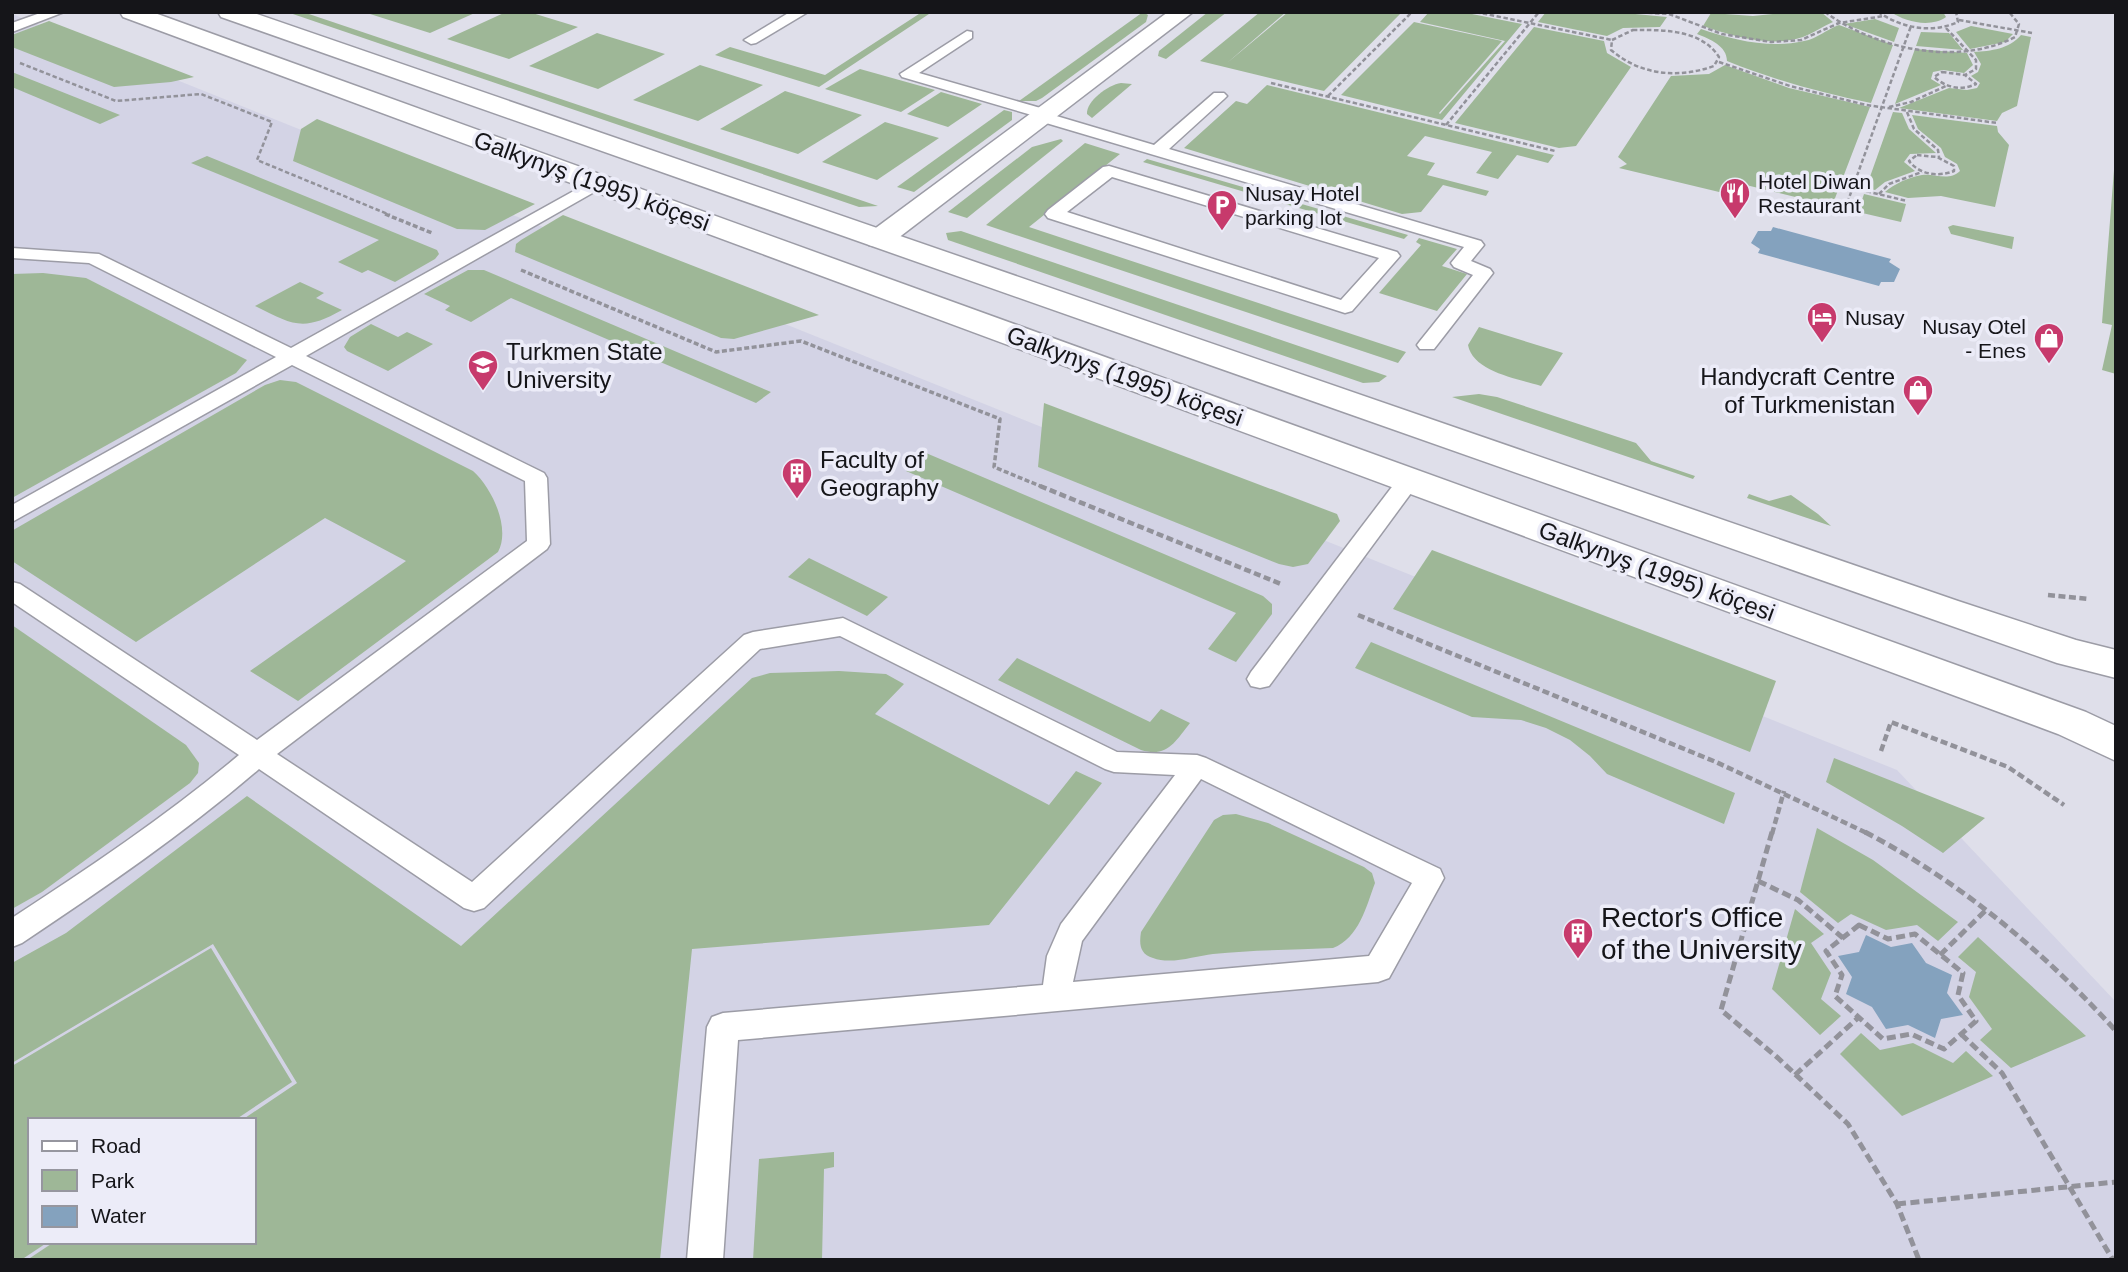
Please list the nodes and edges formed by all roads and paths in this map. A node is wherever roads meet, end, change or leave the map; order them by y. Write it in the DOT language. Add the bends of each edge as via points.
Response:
graph roads {
  1 [pos="57,12"];
  2 [pos="131,12"];
  3 [pos="229,12"];
  4 [pos="801,12"];
  5 [pos="1182,12"];
  6 [pos="1412,12"];
  7 [pos="1476,12"];
  8 [pos="1539,12"];
  9 [pos="1634,12"];
  10 [pos="1740,12"];
  11 [pos="1759,12"];
  12 [pos="1825,12"];
  13 [pos="1878,12"];
  14 [pos="1956,12"];
  15 [pos="2009,12"];
  16 [pos="1884,16"];
  17 [pos="1959,20"];
  18 [pos="1530,23"];
  19 [pos="1839,23"];
  20 [pos="1912,26"];
  21 [pos="1945,27"];
  22 [pos="12,28"];
  23 [pos="2018,31"];
  24 [pos="2032,33"];
  25 [pos="967,35"];
  26 [pos="751,40"];
  27 [pos="1612,40"];
  28 [pos="1904,45"];
  29 [pos="1969,51"];
  30 [pos="12,60"];
  31 [pos="1718,62"];
  32 [pos="1965,75"];
  33 [pos="1271,83"];
  34 [pos="1947,86"];
  35 [pos="1219,96"];
  36 [pos="1328,96"];
  37 [pos="1882,107"];
  38 [pos="1907,112"];
  39 [pos="1044,115"];
  40 [pos="1997,123"];
  41 [pos="1446,125"];
  42 [pos="1157,151"];
  43 [pos="1555,151"];
  44 [pos="1939,158"];
  45 [pos="1923,172"];
  46 [pos="597,183"];
  47 [pos="1853,188"];
  48 [pos="1879,194"];
  49 [pos="1908,201"];
  50 [pos="1845,209"];
  51 [pos="879,239"];
  52 [pos="475,251"];
  53 [pos="12,253"];
  54 [pos="1345,307"];
  55 [pos="1427,345"];
  56 [pos="290,356"];
  57 [pos="1409,480"];
  58 [pos="12,515"];
  59 [pos="12,590"];
  60 [pos="1320,600"];
  61 [pos="2116,664"];
  62 [pos="1260,679"];
  63 [pos="2116,746"];
  64 [pos="1881,751"];
  65 [pos="258,754"];
  66 [pos="1196,765"];
  67 [pos="1784,791"];
  68 [pos="2064,805"];
  69 [pos="1758,881"];
  70 [pos="1986,910"];
  71 [pos="12,934"];
  72 [pos="1843,938"];
  73 [pos="1940,955"];
  74 [pos="1058,997"];
  75 [pos="1859,1017"];
  76 [pos="2116,1031"];
  77 [pos="1961,1034"];
  78 [pos="1795,1075"];
  79 [pos="2116,1182"];
  80 [pos="2069,1186"];
  81 [pos="1897,1204"];
  82 [pos="705,1260"];
  83 [pos="1919,1260"];
  84 [pos="2113,1260"];
  1 -- 22 [label="lane"];
  2 -- 46 [label="main road, Galkynyş (1995) köçesi"];
  3 -- 51 [label="main road, Galkynyş (1995) köçesi"];
  4 -- 26 [label="lane"];
  5 -- 39 [label="main road"];
  6 -- 36 [label="path"];
  7 -- 18 [label="path"];
  8 -- 18 [label="path"];
  9 -- 19 [label="path" via="1669,14 1722,34 1771,42 1801,40"];
  10 -- 11 [label="path"];
  12 -- 19 [label="path"];
  13 -- 16 [label="path"];
  14 -- 17 [label="path"];
  15 -- 23 [label="path" via="2019,24"];
  16 -- 19 [label="path"];
  16 -- 20 [label="path"];
  17 -- 21 [label="path"];
  17 -- 23 [label="path"];
  18 -- 27 [label="path"];
  18 -- 41 [label="path"];
  19 -- 28 [label="path"];
  20 -- 21 [label="path"];
  20 -- 28 [label="path"];
  21 -- 29 [label="path"];
  23 -- 24 [label="path"];
  23 -- 29 [label="path" via="2008,43"];
  25 -- 39 [label="lane" via="907,74"];
  27 -- 31 [label="path" via="1633,30 1683,33 1712,46"];
  27 -- 31 [label="path" via="1611,50 1616,55 1658,72 1697,72"];
  28 -- 29 [label="path"];
  28 -- 37 [label="path"];
  29 -- 32 [label="path" via="1977,66"];
  30 -- 52 [label="path" via="116,101 201,94 272,122 257,160"];
  31 -- 37 [label="path" via="1790,86"];
  32 -- 34 [label="path" via="1975,86"];
  32 -- 34 [label="path" via="1935,75"];
  33 -- 36 [label="path"];
  34 -- 37 [label="path" via="1904,104"];
  35 -- 42 [label="lane"];
  36 -- 41 [label="path"];
  37 -- 38 [label="path"];
  37 -- 47 [label="path"];
  38 -- 40 [label="path"];
  38 -- 44 [label="path" via="1910,125 1938,150"];
  39 -- 42 [label="lane"];
  39 -- 51 [label="main road"];
  41 -- 43 [label="path"];
  42 -- 55 [label="lane" via="1475,245 1460,263 1484,273"];
  44 -- 45 [label="path" via="1910,158"];
  44 -- 45 [label="path" via="1951,163 1954,171 1941,175"];
  45 -- 48 [label="path" via="1889,184"];
  46 -- 52 [label="lane"];
  46 -- 57 [label="main road, Galkynyş (1995) köçesi"];
  47 -- 48 [label="path"];
  47 -- 50 [label="path"];
  48 -- 49 [label="path"];
  51 -- 61 [label="main road, Galkynyş (1995) köçesi" via="1945,610"];
  52 -- 56 [label="lane"];
  52 -- 60 [label="path" via="716,352 801,341 999,419 994,467"];
  53 -- 56 [label="lane" via="93,258"];
  54 -- 54 [label="lane" via="1173,252 1054,214 1109,171 1391,256"];
  56 -- 58 [label="lane"];
  56 -- 65 [label="lane" via="536,478 538,544"];
  57 -- 60 [label="lane"];
  57 -- 63 [label="main road, Galkynyş (1995) köçesi" via="2072,723"];
  59 -- 65 [label="lane"];
  60 -- 62 [label="lane"];
  60 -- 67 [label="path"];
  64 -- 68 [label="path" via="1891,722 2008,767"];
  65 -- 66 [label="lane" via="474,898 753,641 844,627 1114,762"];
  65 -- 71 [label="lane" via="89,883"];
  66 -- 74 [label="lane" via="1071,933 1057,971"];
  66 -- 74 [label="lane" via="1430,878 1378,969"];
  67 -- 69 [label="path"];
  67 -- 70 [label="path" via="1888,845"];
  69 -- 72 [label="path" via="1798,900"];
  69 -- 78 [label="path" via="1721,1010"];
  70 -- 73 [label="path"];
  70 -- 76 [label="path" via="2014,931"];
  72 -- 73 [label="path" via="1859,925 1888,939 1914,934"];
  72 -- 75 [label="path" via="1826,951 1842,975 1835,996"];
  73 -- 77 [label="path" via="1963,973 1958,995 1976,1021"];
  74 -- 82 [label="lane" via="723,1027"];
  75 -- 77 [label="path" via="1883,1039 1911,1034 1944,1049"];
  75 -- 78 [label="path"];
  77 -- 80 [label="path" via="2002,1073"];
  78 -- 81 [label="path" via="1847,1124"];
  79 -- 80 [label="path"];
  80 -- 81 [label="path"];
  80 -- 84 [label="path"];
  81 -- 83 [label="path"];
}
